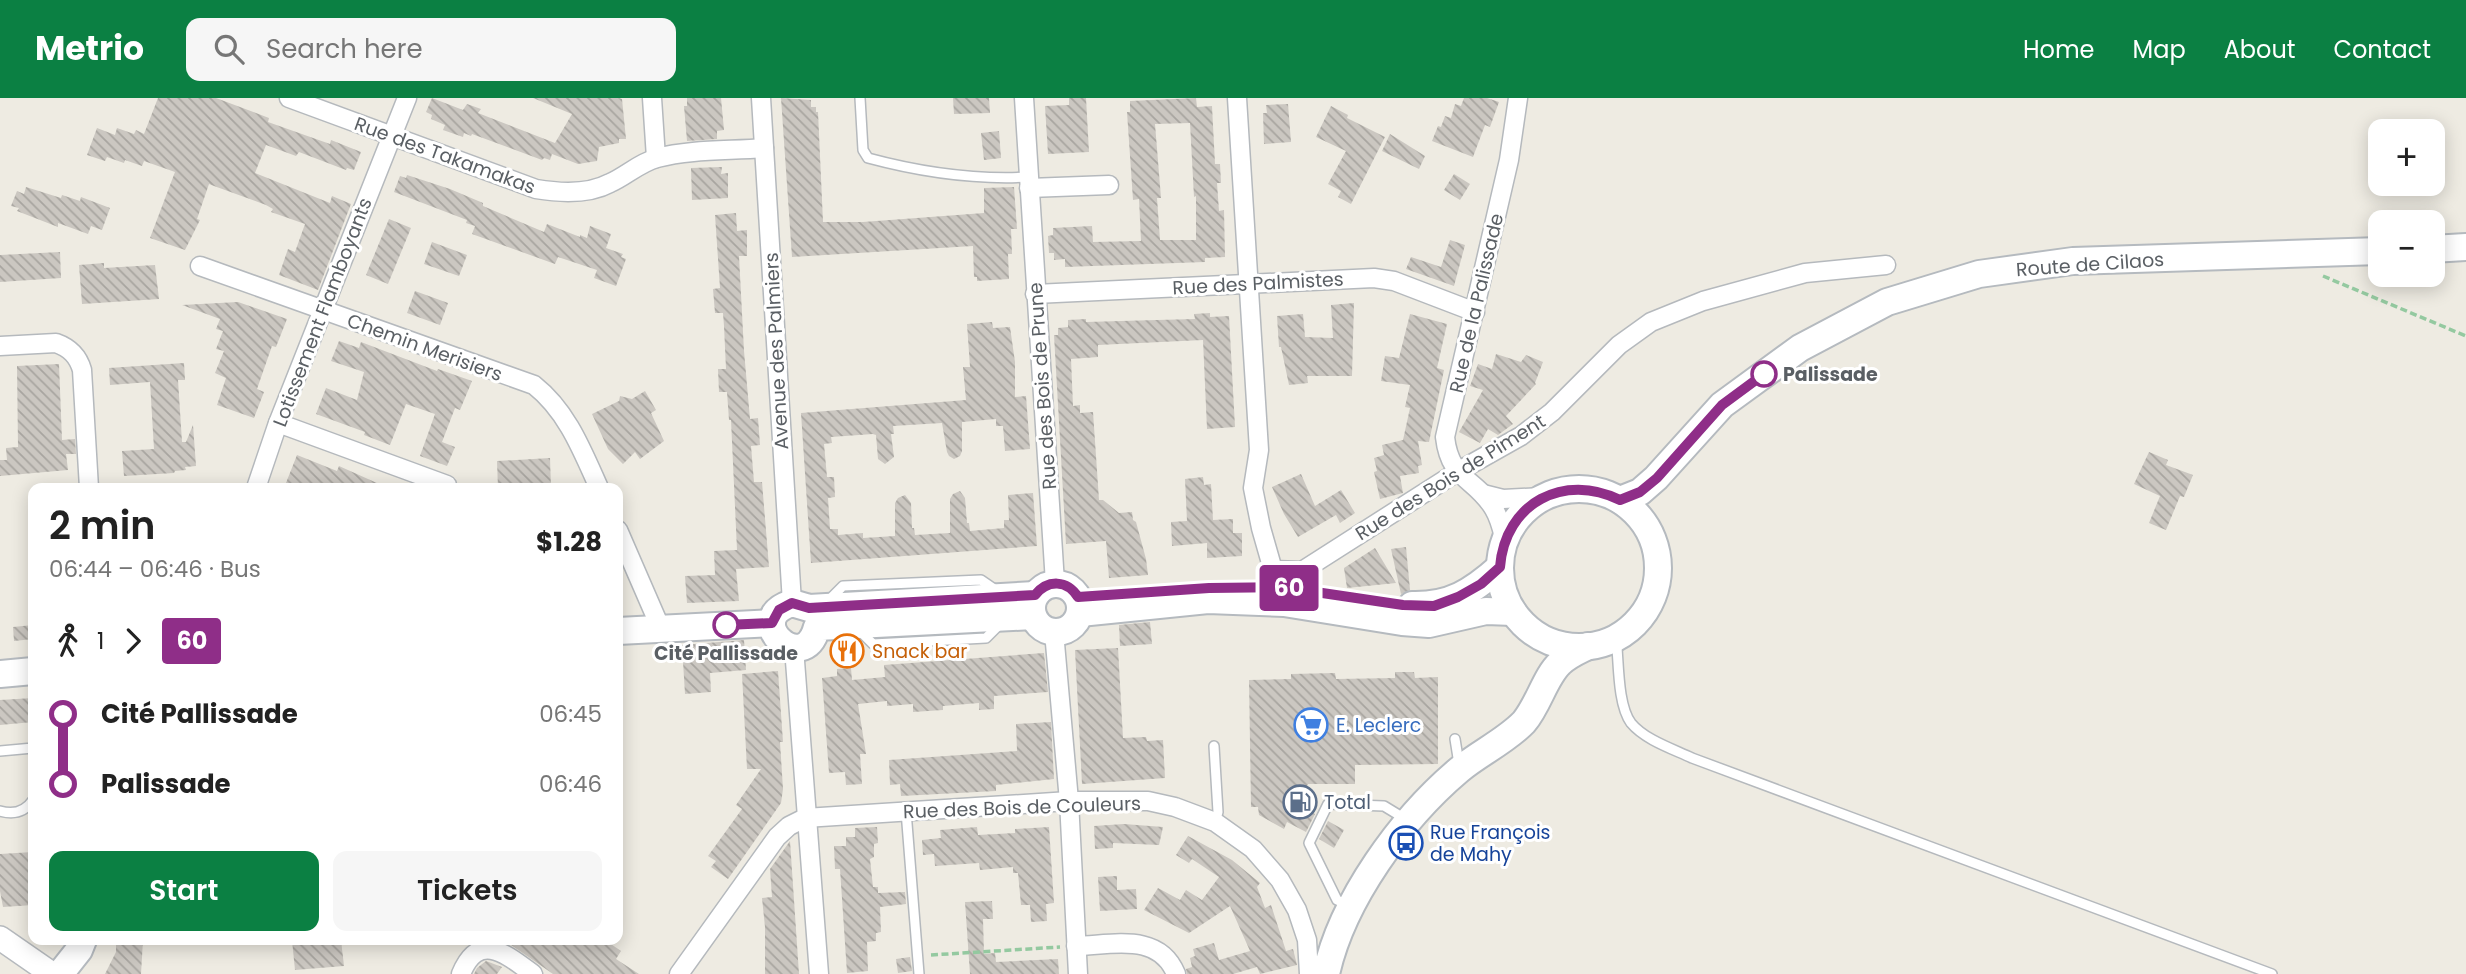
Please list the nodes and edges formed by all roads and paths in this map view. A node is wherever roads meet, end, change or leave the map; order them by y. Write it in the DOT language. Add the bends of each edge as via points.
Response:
graph roads {
  1 [pos="289,98"];
  2 [pos="407,98"];
  3 [pos="652,98"];
  4 [pos="761,98"];
  5 [pos="860,98"];
  6 [pos="1024,98"];
  7 [pos="1237,98"];
  8 [pos="1518,98"];
  9 [pos="391,136"];
  10 [pos="764,149"];
  11 [pos="656,158"];
  12 [pos="1029,183"];
  13 [pos="1109,185"];
  14 [pos="2466,247"];
  15 [pos="2445,248"];
  16 [pos="2368,251"];
  17 [pos="1886,265"];
  18 [pos="200,266"];
  19 [pos="2322,275"];
  20 [pos="1248,285"];
  21 [pos="1035,294"];
  22 [pos="323,310"];
  23 [pos="1475,312"];
  24 [pos="2466,337"];
  25 [pos="0,346"];
  26 [pos="278,423"];
  27 [pos="1457,472"];
  28 [pos="1657,478"];
  29 [pos="89,483"];
  30 [pos="258,483"];
  31 [pos="442,483"];
  32 [pos="597,483"];
  33 [pos="1483,494"];
  34 [pos="1544,497"];
  35 [pos="1620,500"];
  36 [pos="1646,526"];
  37 [pos="1505,541"];
  38 [pos="623,542"];
  39 [pos="1500,567"];
  40 [pos="1274,586"];
  41 [pos="1041,598"];
  42 [pos="1079,605"];
  43 [pos="1005,607"];
  44 [pos="810,611"];
  45 [pos="1513,612"];
  46 [pos="772,623"];
  47 [pos="661,629"];
  48 [pos="623,631"];
  49 [pos="1054,632"];
  50 [pos="1542,637"];
  51 [pos="1616,637"];
  52 [pos="1588,646"];
  53 [pos="794,648"];
  54 [pos="28,671"];
  55 [pos="0,674"];
  56 [pos="1550,676"];
  57 [pos="1455,739"];
  58 [pos="1214,746"];
  59 [pos="28,748"];
  60 [pos="0,751"];
  61 [pos="1460,769"];
  62 [pos="1069,800"];
  63 [pos="28,807"];
  64 [pos="0,811"];
  65 [pos="906,811"];
  66 [pos="805,818"];
  67 [pos="1408,820"];
  68 [pos="1215,822"];
  69 [pos="1351,906"];
  70 [pos="0,938"];
  71 [pos="81,945"];
  72 [pos="1076,946"];
  73 [pos="919,956"];
  74 [pos="52,974"];
  75 [pos="61,974"];
  76 [pos="461,974"];
  77 [pos="533,974"];
  78 [pos="679,974"];
  79 [pos="819,974"];
  80 [pos="919,974"];
  81 [pos="1078,974"];
  82 [pos="1176,974"];
  83 [pos="1309,974"];
  84 [pos="1326,974"];
  85 [pos="2272,974"];
  1 -- 9 [label="street, Rue des Takamakas"];
  2 -- 9 [label="street, Lotissement Flamboyants"];
  3 -- 11 [label="street"];
  4 -- 10 [label="street, Avenue des Palmiers"];
  5 -- 12 [label="lane" via="863,150 868,158"];
  6 -- 12 [label="street, Rue des Bois de Prune"];
  7 -- 20 [label="street"];
  8 -- 23 [label="street, Rue de la Palissade"];
  9 -- 11 [label="street, Rue des Takamakas" via="554,192 608,184"];
  9 -- 22 [label="street, Lotissement Flamboyants"];
  10 -- 11 [label="street, Rue des Takamakas"];
  10 -- 44 [label="street, Avenue des Palmiers"];
  12 -- 13 [label="street"];
  12 -- 21 [label="street, Rue des Bois de Prune"];
  14 -- 15 [label="main road"];
  16 -- 28 [label="main road, Route de Cilaos" via="2073,261 1979,274 1887,302 1800,348 1722,405"];
  17 -- 27 [label="street, Rue des Bois de Piment" via="1805,273 1703,301 1651,322 1619,345 1552,412 1521,436"];
  18 -- 22 [label="street, Chemin Merisiers"];
  19 -- 24 [label="path"];
  20 -- 21 [label="street, Rue des Palmistes"];
  20 -- 23 [label="street, Rue des Palmistes" via="1374,278 1394,281"];
  20 -- 40 [label="street" via="1259,450 1253,488"];
  21 -- 41 [label="street, Rue des Bois de Prune"];
  22 -- 26 [label="street, Lotissement Flamboyants"];
  22 -- 32 [label="street, Chemin Merisiers" via="534,385 563,415"];
  23 -- 27 [label="street, Rue de la Palissade" via="1445,437"];
  25 -- 29 [label="street" via="57,343 76,355 82,370"];
  26 -- 30 [label="street, Lotissement Flamboyants"];
  26 -- 31 [label="street"];
  27 -- 33 [label="street"];
  27 -- 40 [label="street, Rue des Bois de Piment"];
  28 -- 35 [label="main road, Route de Cilaos"];
  28 -- 36 [label="main road, Route de Cilaos"];
  33 -- 34 [label="street" via="1503,499"];
  33 -- 37 [label="street" via="1494,508"];
  34 -- 35 [label="main road" via="1574,489"];
  34 -- 37 [label="main road" via="1515,521"];
  35 -- 36 [label="main road"];
  36 -- 51 [label="main road" via="1656,550 1658,575 1651,600 1637,622"];
  37 -- 39 [label="main road"];
  38 -- 47 [label="street"];
  39 -- 40 [label="main road" via="1481,584 1434,606"];
  39 -- 45 [label="main road" via="1503,590"];
  40 -- 42 [label="main road" via="1208,599"];
  40 -- 45 [label="main road" via="1429,624 1486,611"];
  41 -- 42 [label="main road" via="1069,586"];
  41 -- 43 [label="main road"];
  41 -- 49 [label="main road" via="1041,627"];
  42 -- 49 [label="main road" via="1071,627"];
  43 -- 44 [label="main road"];
  43 -- 44 [label="main road" via="855,626"];
  44 -- 46 [label="main road" via="779,610"];
  44 -- 53 [label="main road" via="812,640"];
  45 -- 50 [label="main road"];
  46 -- 47 [label="main road"];
  46 -- 53 [label="main road" via="775,637"];
  47 -- 48 [label="main road"];
  49 -- 62 [label="street"];
  50 -- 52 [label="main road" via="1559,644"];
  50 -- 56 [label="main road"];
  51 -- 52 [label="main road"];
  51 -- 85 [label="lane" via="1622,701 1631,722 1648,737 1692,758"];
  52 -- 56 [label="main road" via="1560,663"];
  53 -- 66 [label="street"];
  54 -- 55 [label="main road"];
  56 -- 61 [label="main road" via="1522,724"];
  57 -- 61 [label="lane"];
  58 -- 68 [label="lane"];
  59 -- 60 [label="lane"];
  61 -- 67 [label="main road"];
  62 -- 65 [label="street, Rue des Bois de Couleurs"];
  62 -- 68 [label="street, Rue des Bois de Couleurs" via="1148,801"];
  62 -- 72 [label="street"];
  63 -- 64 [label="lane" via="19,812"];
  65 -- 66 [label="street, Rue des Bois de Couleurs"];
  65 -- 73 [label="lane"];
  66 -- 78 [label="street" via="777,837"];
  66 -- 79 [label="street"];
  67 -- 69 [label="main road"];
  67 -- 69 [label="lane" via="1384,806 1328,804 1309,843 1337,900"];
  68 -- 83 [label="street, Rue des Bois de Couleurs" via="1253,849 1280,880 1307,940"];
  69 -- 84 [label="main road"];
  70 -- 74 [label="street"];
  71 -- 75 [label="main road"];
  72 -- 73 [label="path"];
  72 -- 81 [label="street"];
  72 -- 82 [label="street" via="1145,944 1166,956"];
  73 -- 80 [label="lane"];
  76 -- 77 [label="street" via="471,956 492,949"];
}
